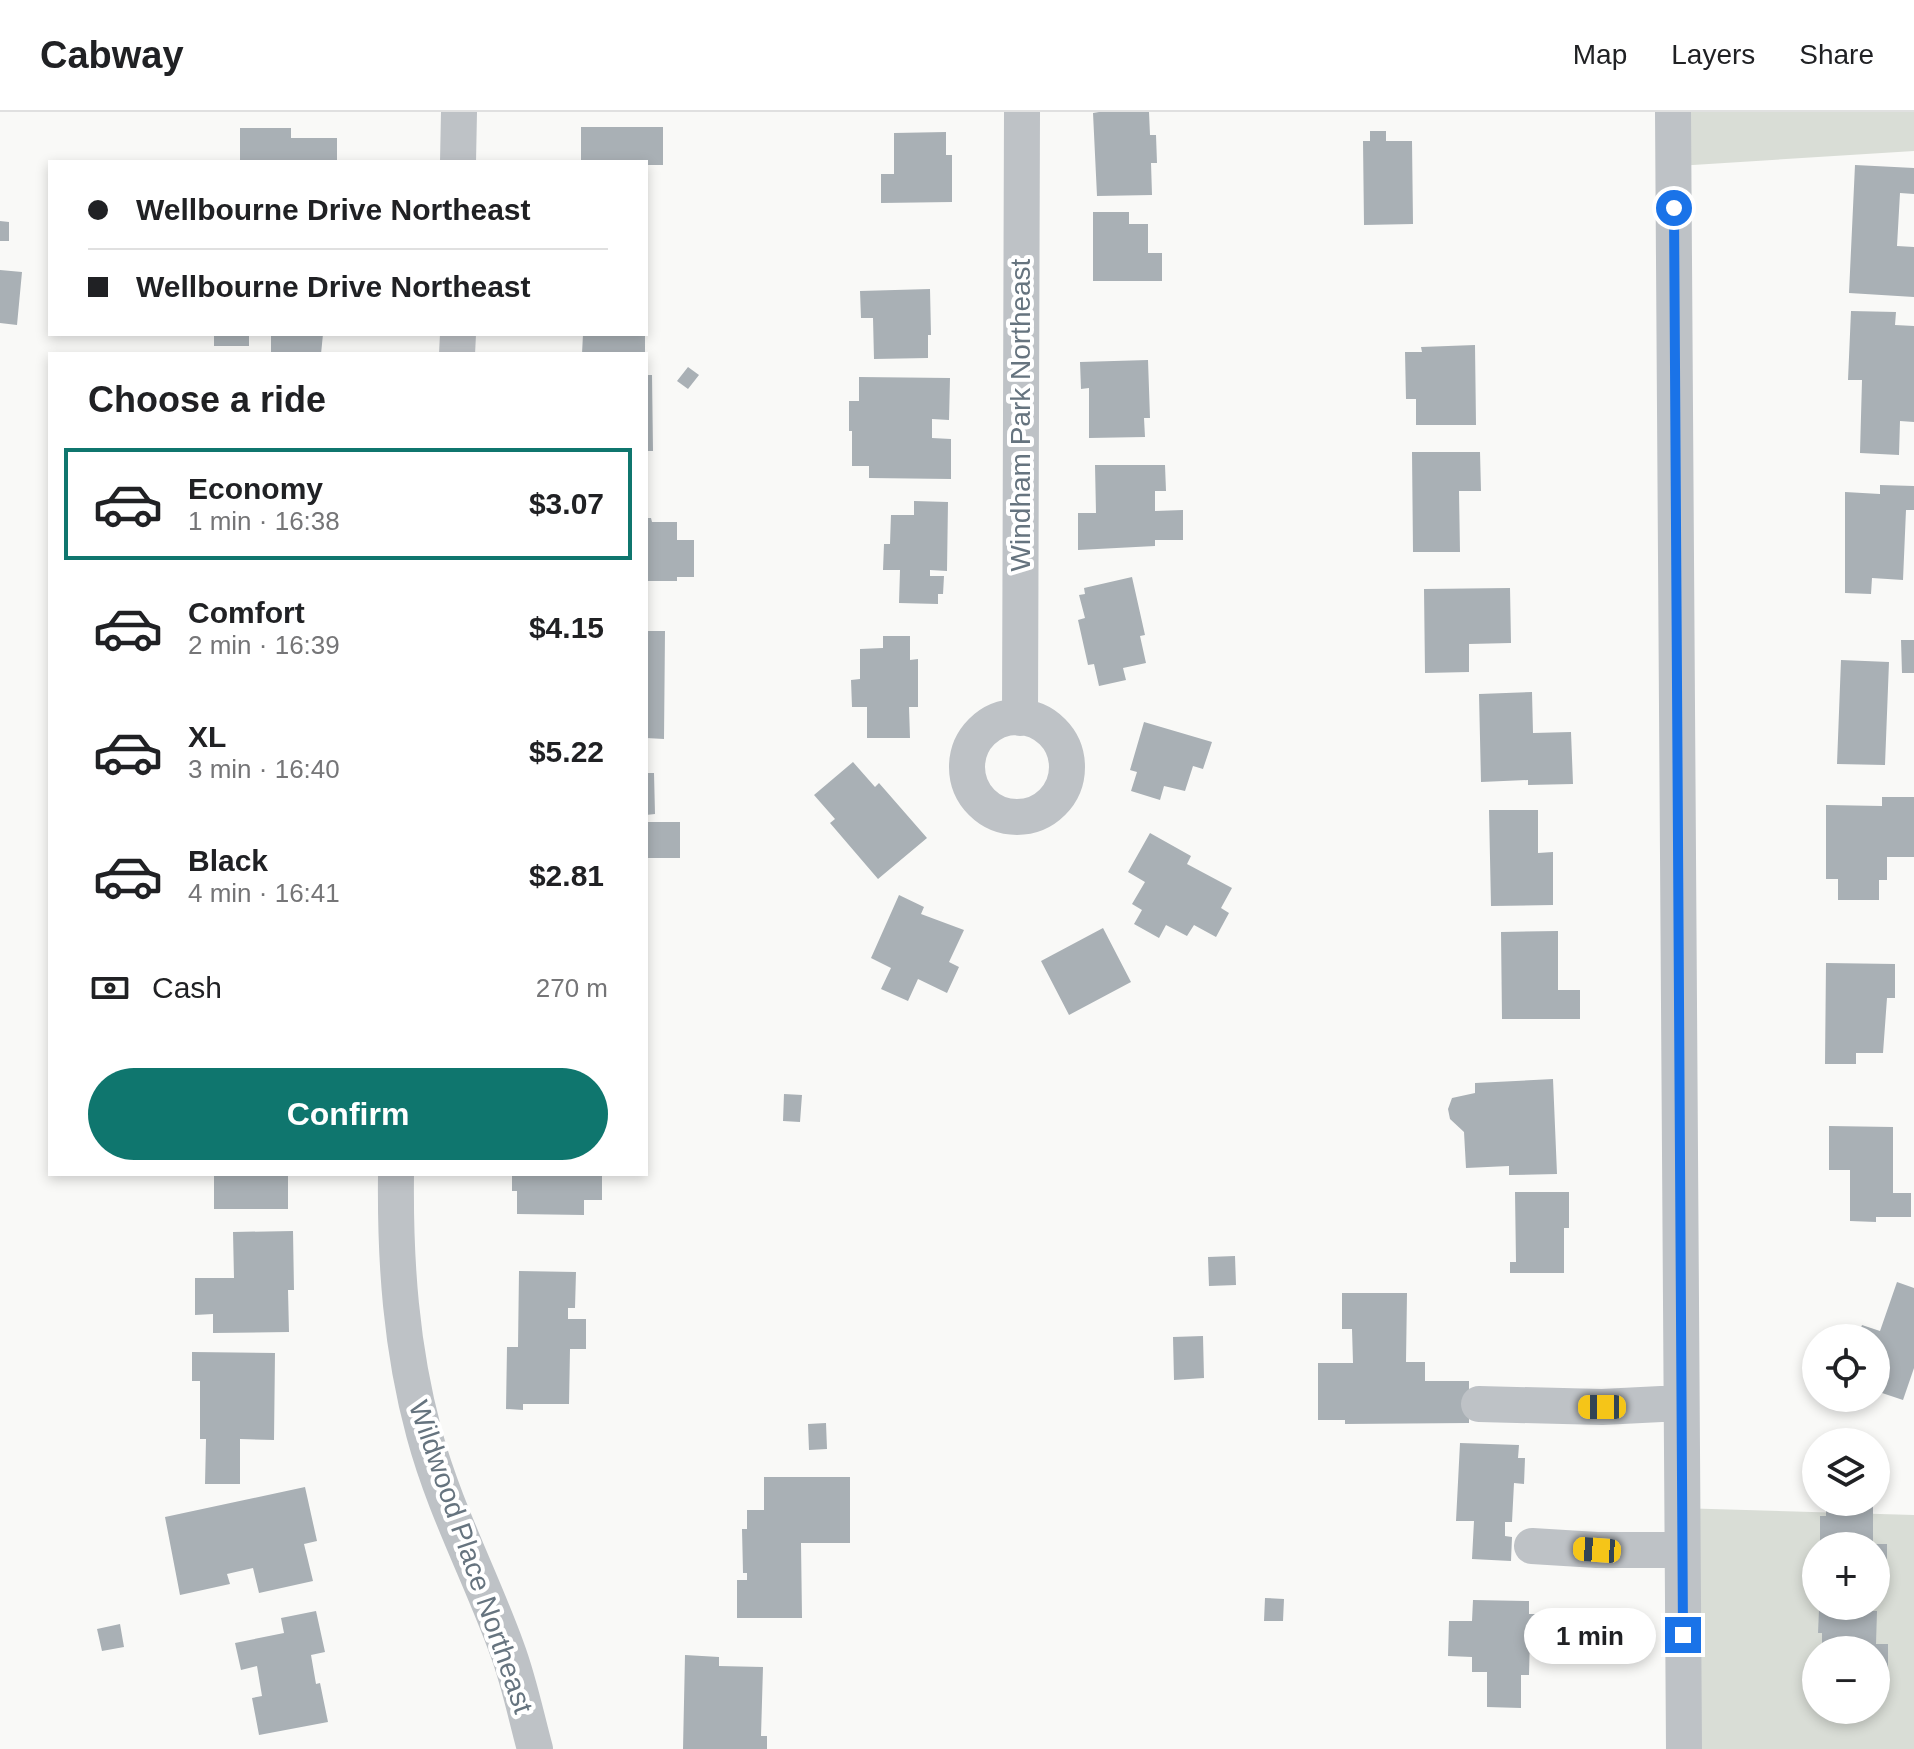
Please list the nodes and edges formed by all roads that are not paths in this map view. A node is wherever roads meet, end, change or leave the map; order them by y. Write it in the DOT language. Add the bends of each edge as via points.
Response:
graph roads {
  1 [pos="459,112"];
  2 [pos="1022,112"];
  3 [pos="1673,112"];
  4 [pos="458,160"];
  5 [pos="1020,718"];
  6 [pos="396,1176"];
  7 [pos="1681,1403"];
  8 [pos="1479,1404"];
  9 [pos="1532,1546"];
  10 [pos="1682,1550"];
  11 [pos="535,1749"];
  12 [pos="1684,1749"];
  1 -- 4 [label="street"];
  2 -- 5 [label="street, Windham Park Northeast"];
  3 -- 7 [label="street"];
  6 -- 11 [label="street, Wildwood Place Northeast" via="395,1251 404,1336 424,1434 508,1651"];
  7 -- 8 [label="street"];
  7 -- 10 [label="street"];
  9 -- 10 [label="street"];
  10 -- 12 [label="street"];
}
